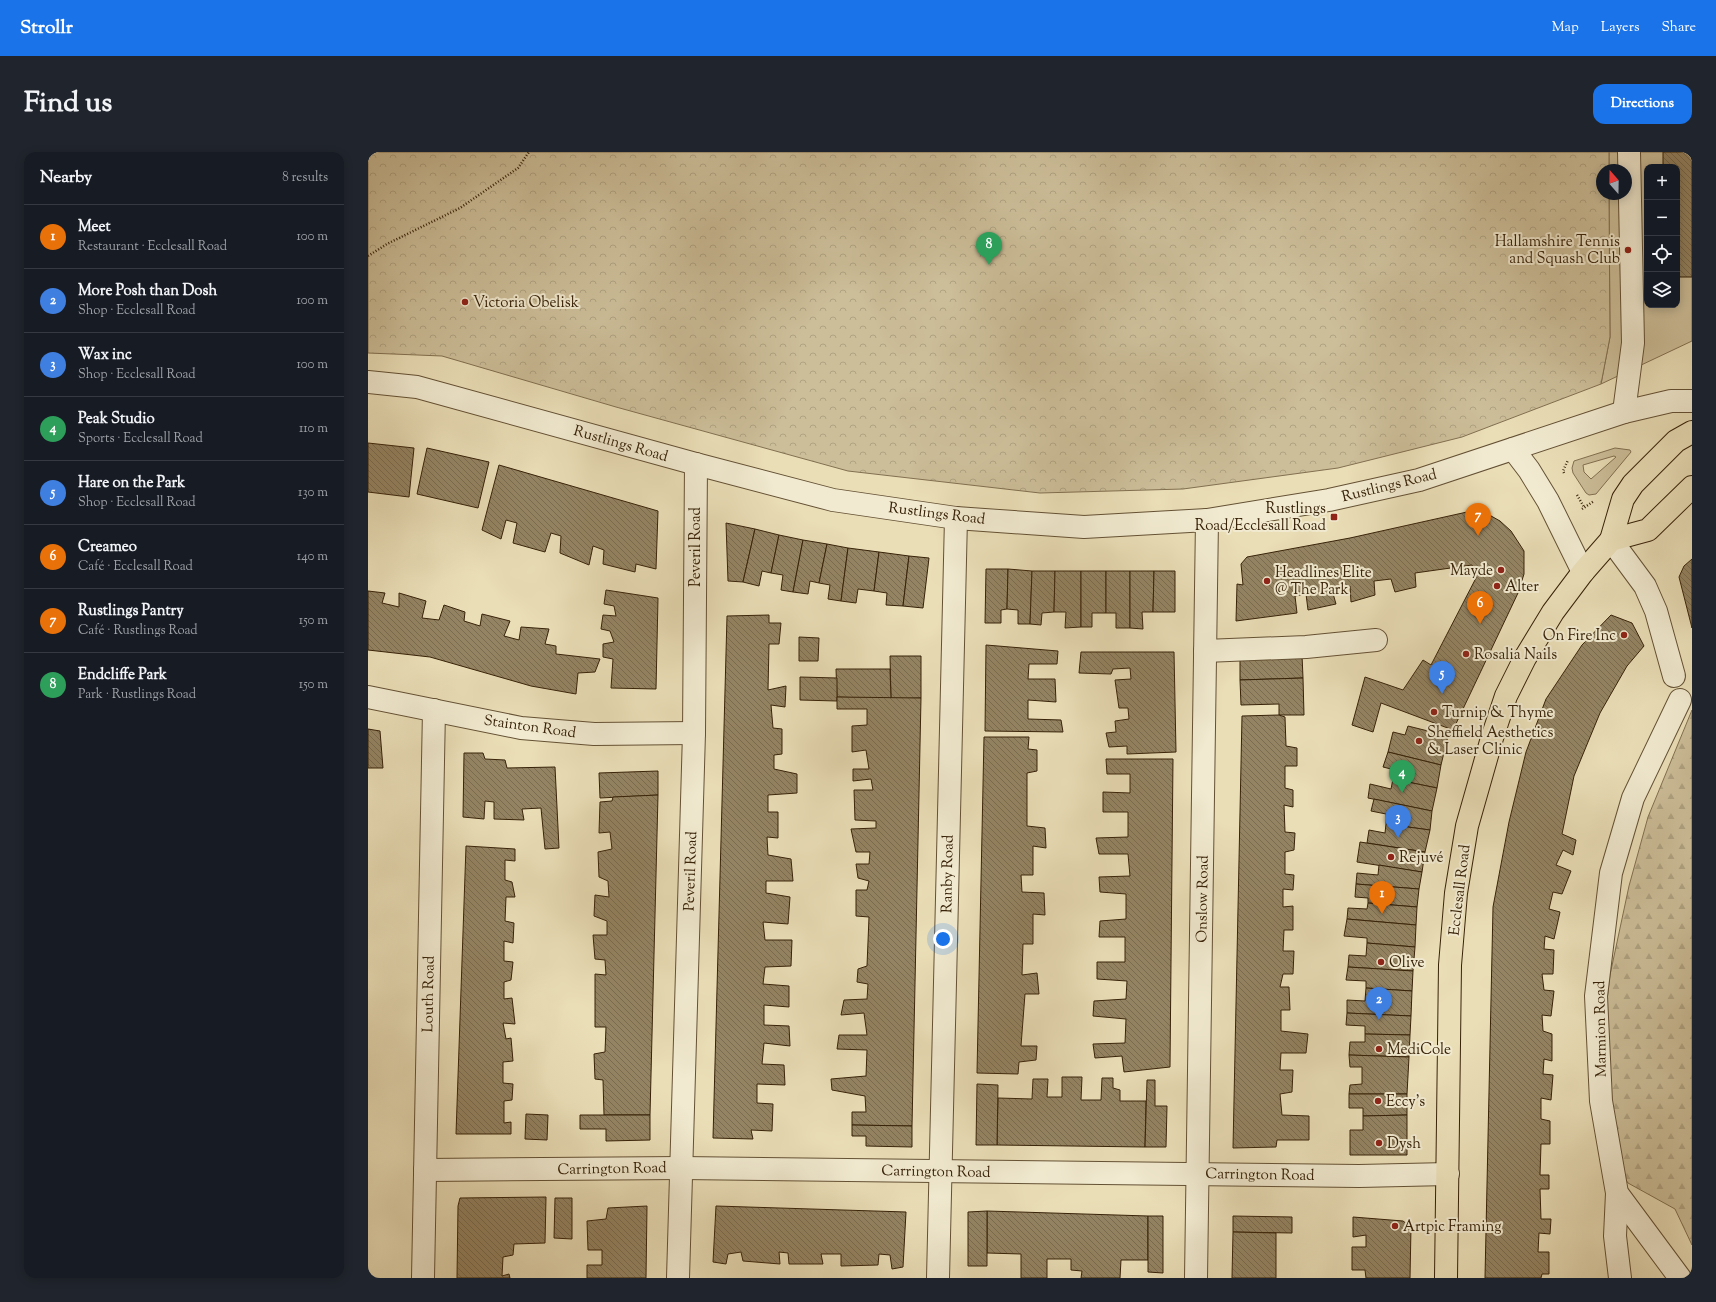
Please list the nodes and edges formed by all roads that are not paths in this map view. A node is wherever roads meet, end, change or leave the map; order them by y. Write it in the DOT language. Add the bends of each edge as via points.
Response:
graph roads {
  1 [pos="1629,152"];
  2 [pos="368,382"];
  3 [pos="1692,402"];
  4 [pos="1624,412"];
  5 [pos="1692,432"];
  6 [pos="1513,449"];
  7 [pos="696,464"];
  8 [pos="1692,487"];
  9 [pos="956,518"];
  10 [pos="1207,520"];
  11 [pos="1611,540"];
  12 [pos="1582,572"];
  13 [pos="1376,640"];
  14 [pos="1205,651"];
  15 [pos="1674,676"];
  16 [pos="368,697"];
  17 [pos="1680,700"];
  18 [pos="434,710"];
  19 [pos="694,733"];
  20 [pos="682,1168"];
  21 [pos="425,1170"];
  22 [pos="940,1171"];
  23 [pos="1198,1173"];
  24 [pos="1448,1174"];
  25 [pos="1617,1193"];
  26 [pos="423,1278"];
  27 [pos="678,1278"];
  28 [pos="938,1278"];
  29 [pos="1196,1278"];
  30 [pos="1446,1278"];
  31 [pos="1620,1278"];
  32 [pos="1680,1278"];
  1 -- 4 [label="street" via="1633,343"];
  2 -- 7 [label="street, Rustlings Road" via="417,387"];
  3 -- 4 [label="street, Rustlings Road" via="1671,401"];
  4 -- 6 [label="street, Rustlings Road"];
  5 -- 11 [label="main road, Ecclesall Road" via="1676,441 1633,484 1623,499"];
  6 -- 10 [label="street, Rustlings Road" via="1419,480 1329,500"];
  6 -- 12 [label="street" via="1548,501"];
  7 -- 9 [label="street, Rustlings Road" via="833,500"];
  7 -- 19 [label="street, Peveril Road"];
  8 -- 11 [label="main road" via="1648,530"];
  9 -- 10 [label="street, Rustlings Road" via="1084,527"];
  9 -- 22 [label="street, Ranby Road"];
  10 -- 14 [label="street, Onslow Road"];
  11 -- 12 [label="main road, Ecclesall Road"];
  11 -- 15 [label="street" via="1645,586 1656,610"];
  12 -- 24 [label="main road, Ecclesall Road" via="1553,612 1506,696 1467,826 1456,893 1450,965"];
  13 -- 14 [label="street" via="1306,647"];
  14 -- 23 [label="street, Onslow Road"];
  16 -- 18 [label="street, Stainton Road"];
  17 -- 25 [label="street, Marmion Road" via="1633,798 1611,874 1596,996 1601,1101"];
  18 -- 19 [label="street, Stainton Road" via="528,729 594,734"];
  18 -- 21 [label="street, Louth Road"];
  19 -- 20 [label="street, Peveril Road"];
  20 -- 21 [label="street, Carrington Road"];
  20 -- 22 [label="street, Carrington Road"];
  20 -- 27 [label="street, Peveril Road"];
  21 -- 26 [label="street, Louth Road"];
  22 -- 23 [label="street, Carrington Road"];
  22 -- 28 [label="street, Ranby Road"];
  23 -- 24 [label="street, Carrington Road" via="1359,1176"];
  23 -- 29 [label="street, Onslow Road"];
  24 -- 30 [label="main road, Ecclesall Road"];
  25 -- 31 [label="street" via="1615,1236"];
  25 -- 32 [label="street, Marmion Road"];
}
